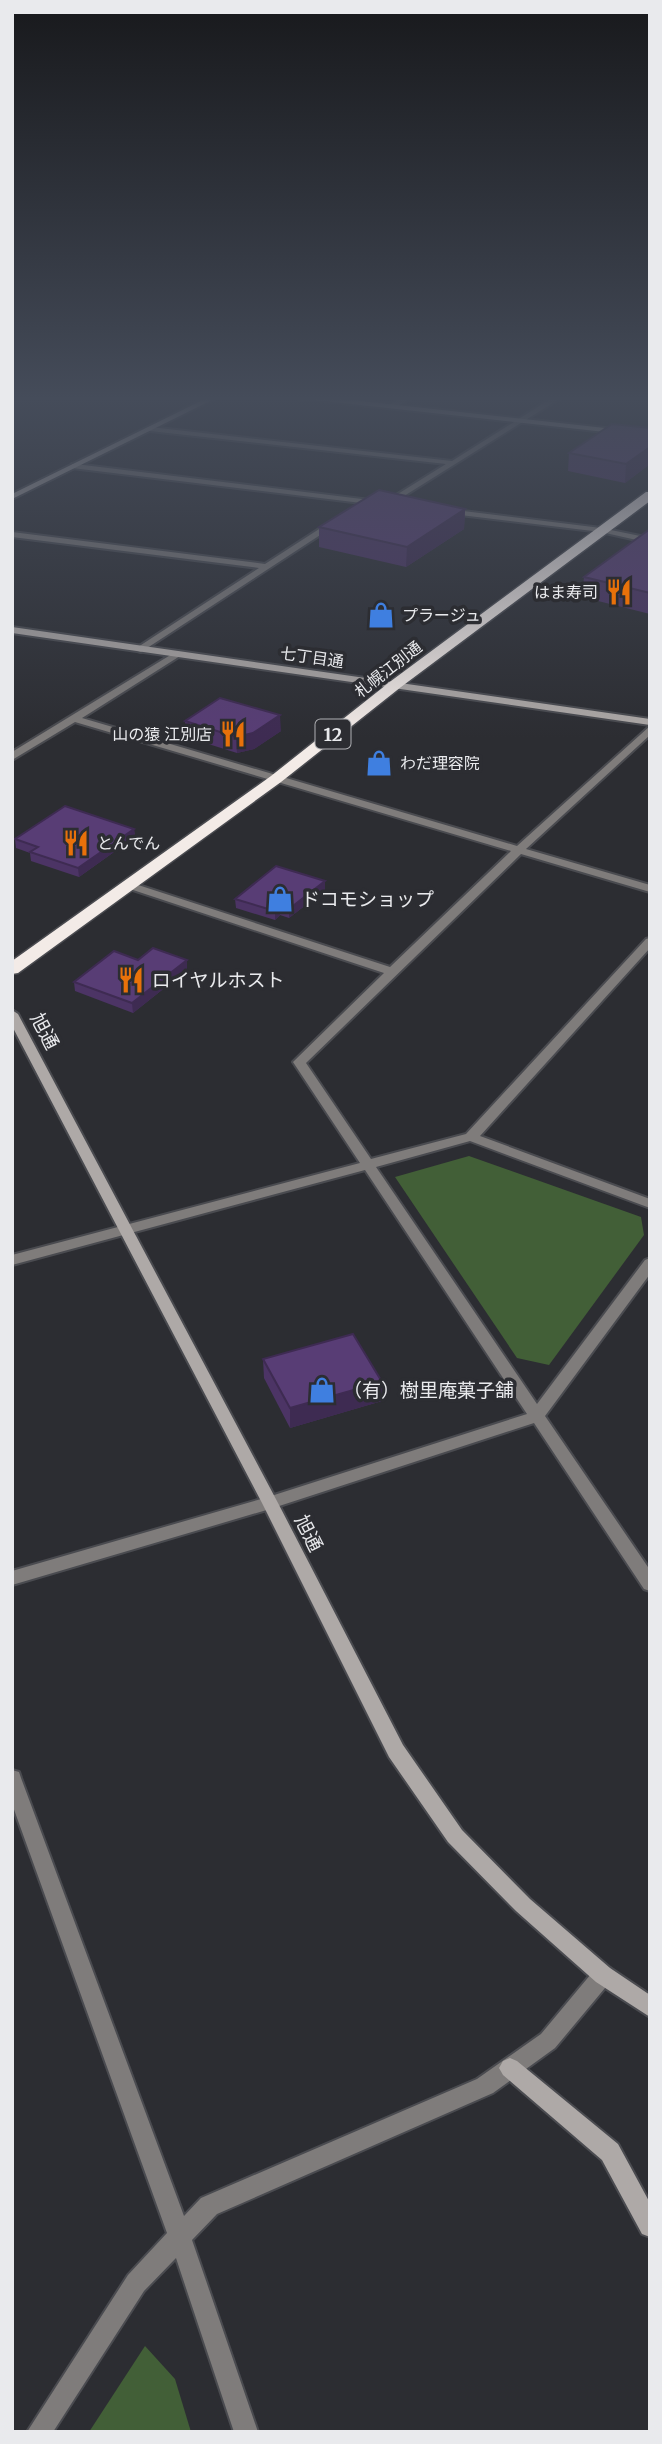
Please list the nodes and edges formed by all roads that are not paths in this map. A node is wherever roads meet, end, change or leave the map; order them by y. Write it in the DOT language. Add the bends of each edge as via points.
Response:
graph roads {
  1 [pos="441,510"];
  2 [pos="629,510"];
  3 [pos="346,516"];
  4 [pos="601,530"];
  5 [pos="12,534"];
  6 [pos="650,541"];
  7 [pos="267,567"];
  8 [pos="12,630"];
  9 [pos="141,649"];
  10 [pos="177,654"];
  11 [pos="396,684"];
  12 [pos="75,719"];
  13 [pos="650,722"];
  14 [pos="650,729"];
  15 [pos="12,747"];
  16 [pos="24,750"];
  17 [pos="12,757"];
  18 [pos="276,779"];
  19 [pos="518,851"];
  20 [pos="128,885"];
  21 [pos="650,889"];
  22 [pos="650,941"];
  23 [pos="12,970"];
  24 [pos="393,971"];
  25 [pos="12,1014"];
  26 [pos="471,1136"];
  27 [pos="366,1165"];
  28 [pos="650,1204"];
  29 [pos="126,1229"];
  30 [pos="12,1260"];
  31 [pos="650,1263"];
  32 [pos="536,1417"];
  33 [pos="270,1503"];
  34 [pos="12,1578"];
  35 [pos="650,1584"];
  36 [pos="12,1778"];
  37 [pos="603,1975"];
  38 [pos="650,2007"];
  39 [pos="510,2068"];
  40 [pos="650,2226"];
  41 [pos="180,2237"];
  42 [pos="39,2432"];
  43 [pos="246,2432"];
  1 -- 4 [label="street"];
  2 -- 4 [label="highway, 札幌江別通 / 12"];
  3 -- 7 [label="street"];
  4 -- 6 [label="street"];
  4 -- 11 [label="highway, 札幌江別通 / 12"];
  5 -- 7 [label="street"];
  7 -- 9 [label="street"];
  8 -- 9 [label="street, 七丁目通"];
  9 -- 10 [label="street, 七丁目通"];
  10 -- 11 [label="street, 七丁目通"];
  10 -- 12 [label="street"];
  11 -- 13 [label="street, 七丁目通"];
  11 -- 18 [label="highway, 札幌江別通 / 12"];
  12 -- 16 [label="street"];
  12 -- 18 [label="street"];
  14 -- 19 [label="street"];
  15 -- 16 [label="street"];
  16 -- 17 [label="street"];
  18 -- 19 [label="street"];
  18 -- 20 [label="highway, 札幌江別通 / 12"];
  19 -- 21 [label="street"];
  19 -- 24 [label="street"];
  20 -- 23 [label="highway, 札幌江別通 / 12"];
  20 -- 24 [label="street"];
  22 -- 26 [label="street"];
  24 -- 27 [label="street" via="299,1062"];
  25 -- 29 [label="street, 旭通"];
  26 -- 27 [label="street"];
  26 -- 28 [label="street"];
  27 -- 29 [label="street"];
  27 -- 32 [label="street"];
  29 -- 30 [label="street"];
  29 -- 33 [label="street, 旭通"];
  31 -- 32 [label="street"];
  32 -- 33 [label="street"];
  32 -- 35 [label="street"];
  33 -- 34 [label="street"];
  33 -- 37 [label="street, 旭通" via="396,1751 454,1836"];
  36 -- 41 [label="street"];
  37 -- 38 [label="street, 旭通"];
  37 -- 39 [label="street" via="548,2040"];
  39 -- 40 [label="street" via="610,2152"];
  39 -- 41 [label="street" via="485,2085 209,2206"];
  41 -- 42 [label="street" via="136,2283"];
  41 -- 43 [label="street"];
}
